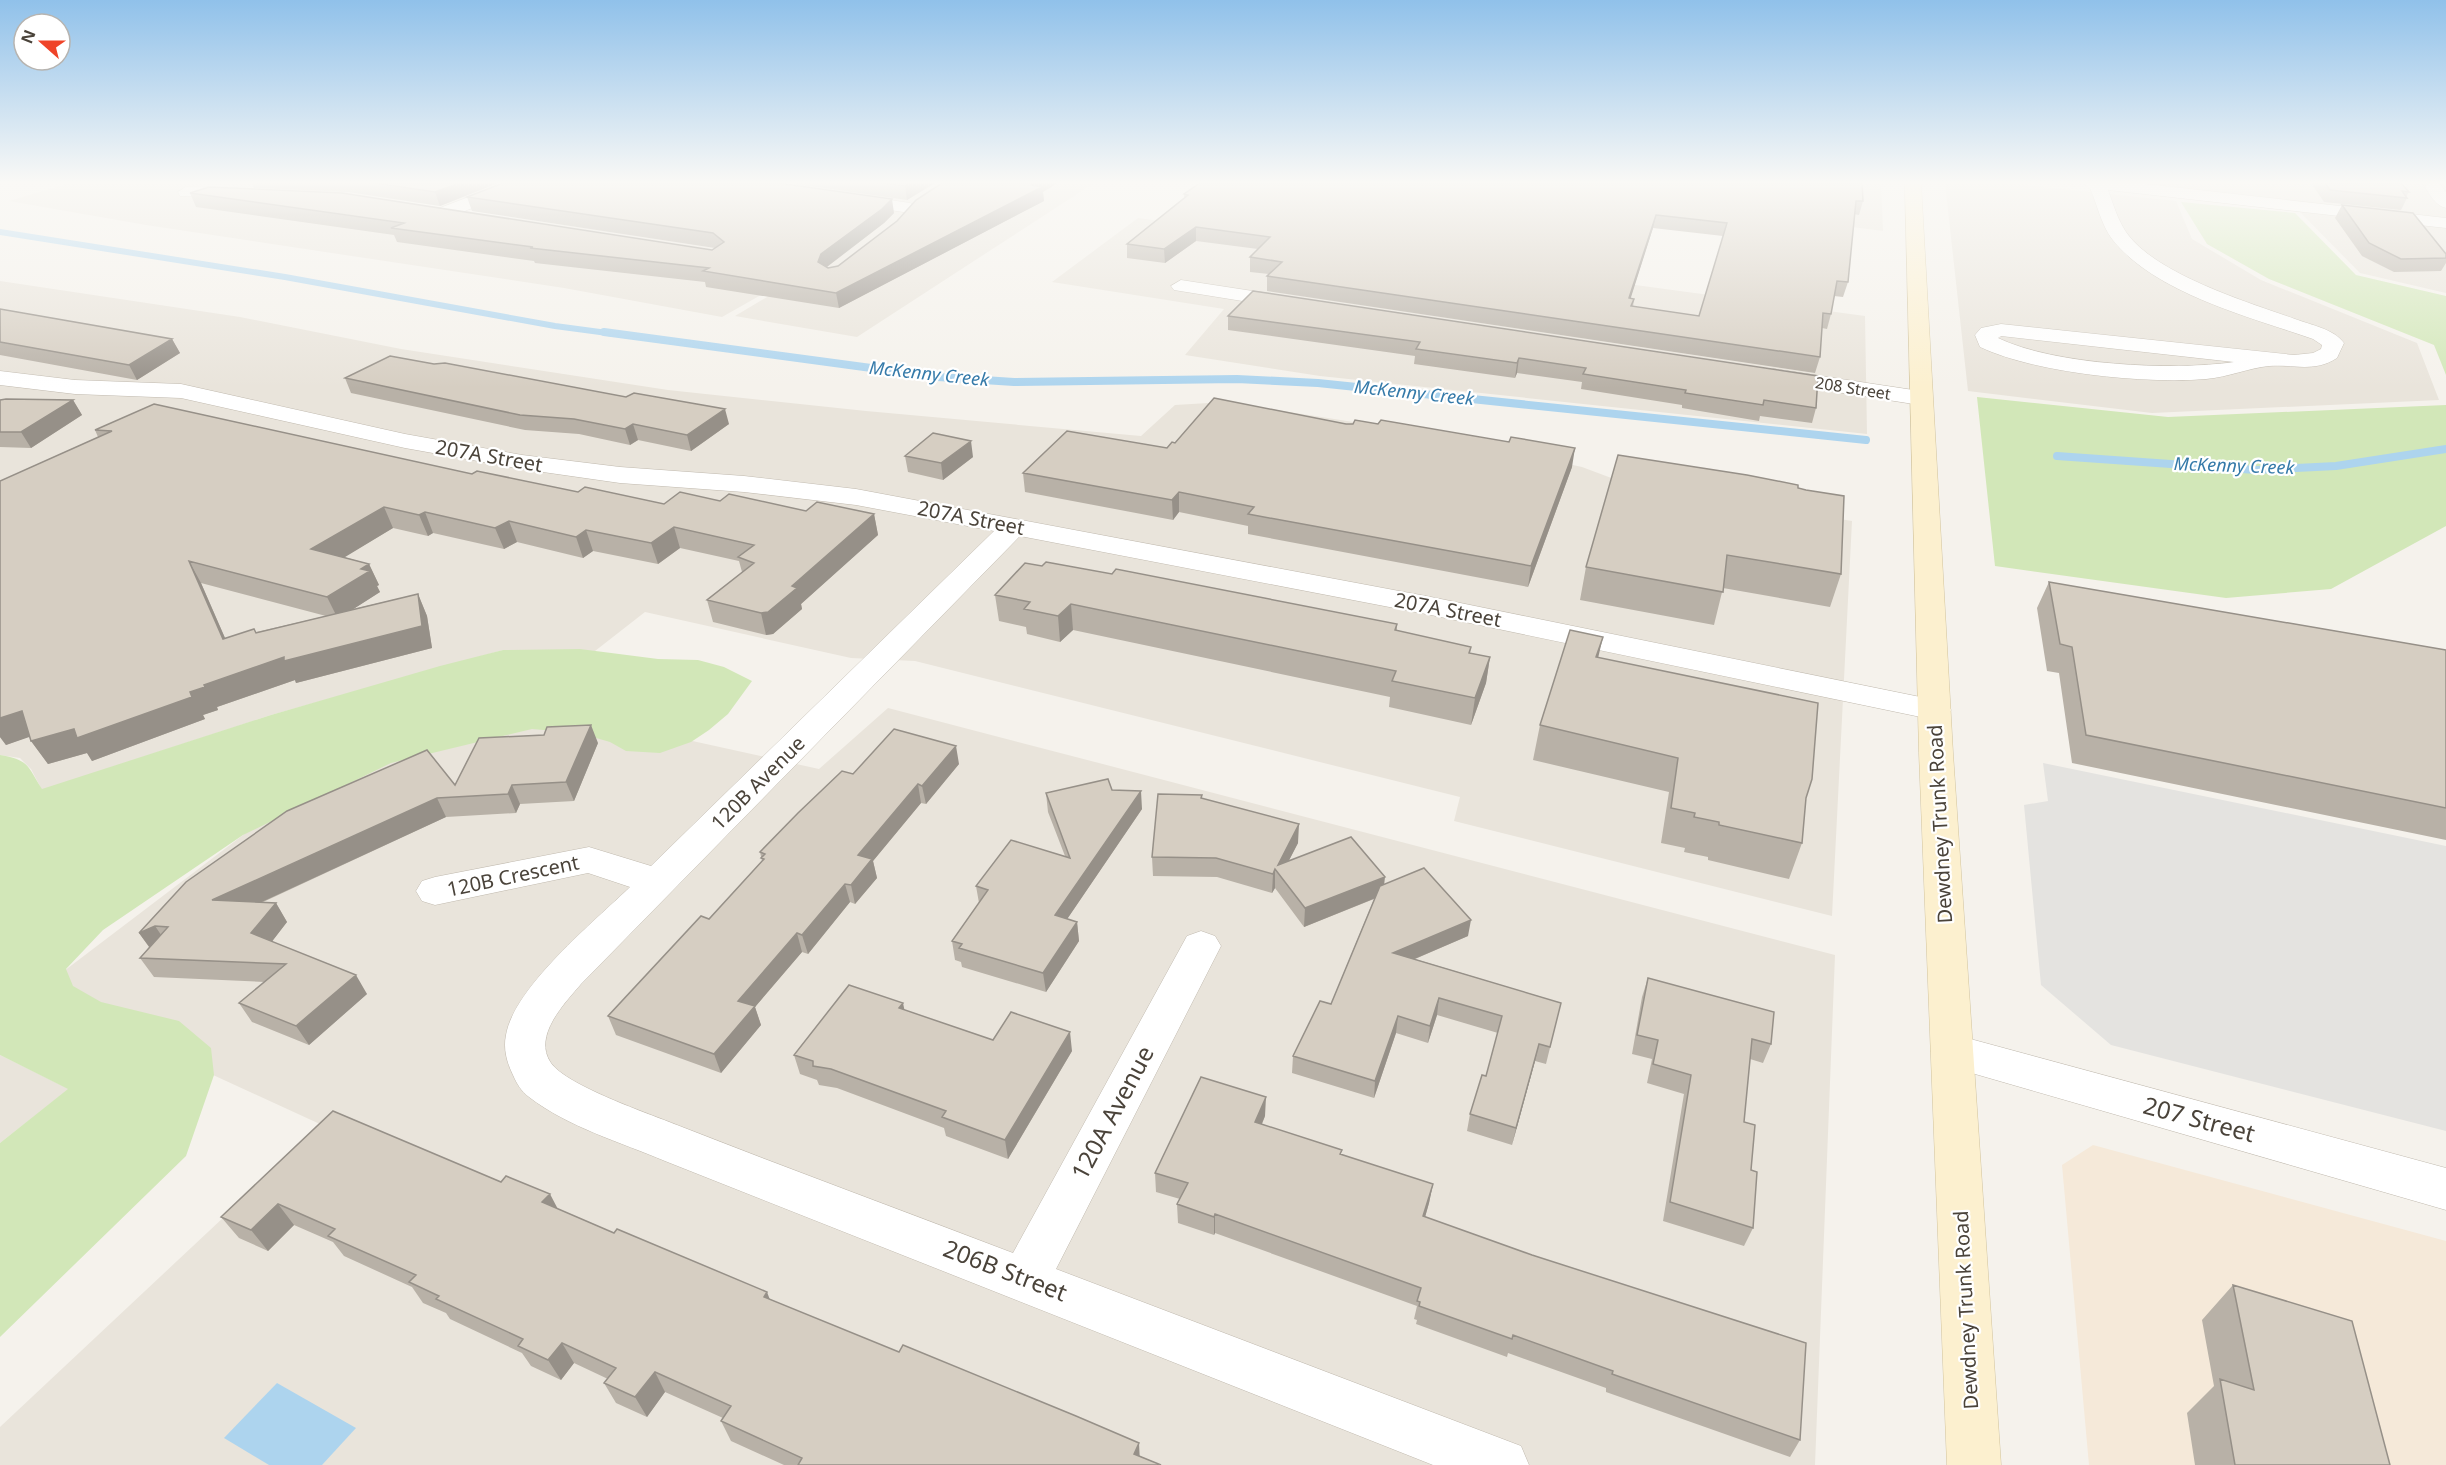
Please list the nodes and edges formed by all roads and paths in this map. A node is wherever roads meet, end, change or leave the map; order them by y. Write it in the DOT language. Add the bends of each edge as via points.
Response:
graph roads {
  1 [pos="1915,251"];
  2 [pos="2135,251"];
  3 [pos="1181,286"];
  4 [pos="2230,303"];
  5 [pos="1309,306"];
  6 [pos="2257,344"];
  7 [pos="1756,373"];
  8 [pos="0,378"];
  9 [pos="1920,398"];
  10 [pos="1014,527"];
  11 [pos="1935,710"];
  12 [pos="659,882"];
  13 [pos="435,891"];
  14 [pos="1202,946"];
  15 [pos="1952,1051"];
  16 [pos="526,1054"];
  17 [pos="2446,1189"];
  18 [pos="1025,1279"];
  19 [pos="1503,1465"];
  20 [pos="1974,1465"];
  1 -- 9 [label="main road, Dewdney Trunk Road"];
  2 -- 4 [label="street" via="2158,268"];
  3 -- 5 [label="street"];
  4 -- 6 [label="street"];
  4 -- 6 [label="street" via="2333,343 2333,350 2328,356 2294,362"];
  6 -- 6 [label="street" via="2001,330 1986,335 1996,347 2019,355 2137,372 2242,368"];
  7 -- 9 [label="street, 208 Street"];
  8 -- 10 [label="street, 207A Street" via="75,387 180,391 512,461 620,475 806,490"];
  9 -- 11 [label="main road, Dewdney Trunk Road"];
  10 -- 11 [label="street, 207A Street"];
  10 -- 12 [label="street, 120B Avenue"];
  11 -- 15 [label="main road, Dewdney Trunk Road"];
  12 -- 13 [label="street, 120B Crescent" via="590,860"];
  12 -- 16 [label="street, 120B Avenue" via="543,1002 528,1030"];
  14 -- 18 [label="street, 120A Avenue"];
  15 -- 17 [label="street, 207 Street"];
  15 -- 20 [label="main road, Dewdney Trunk Road"];
  16 -- 18 [label="street, 206B Street" via="534,1076 562,1096 681,1147"];
  18 -- 19 [label="street, 206B Street"];
}
